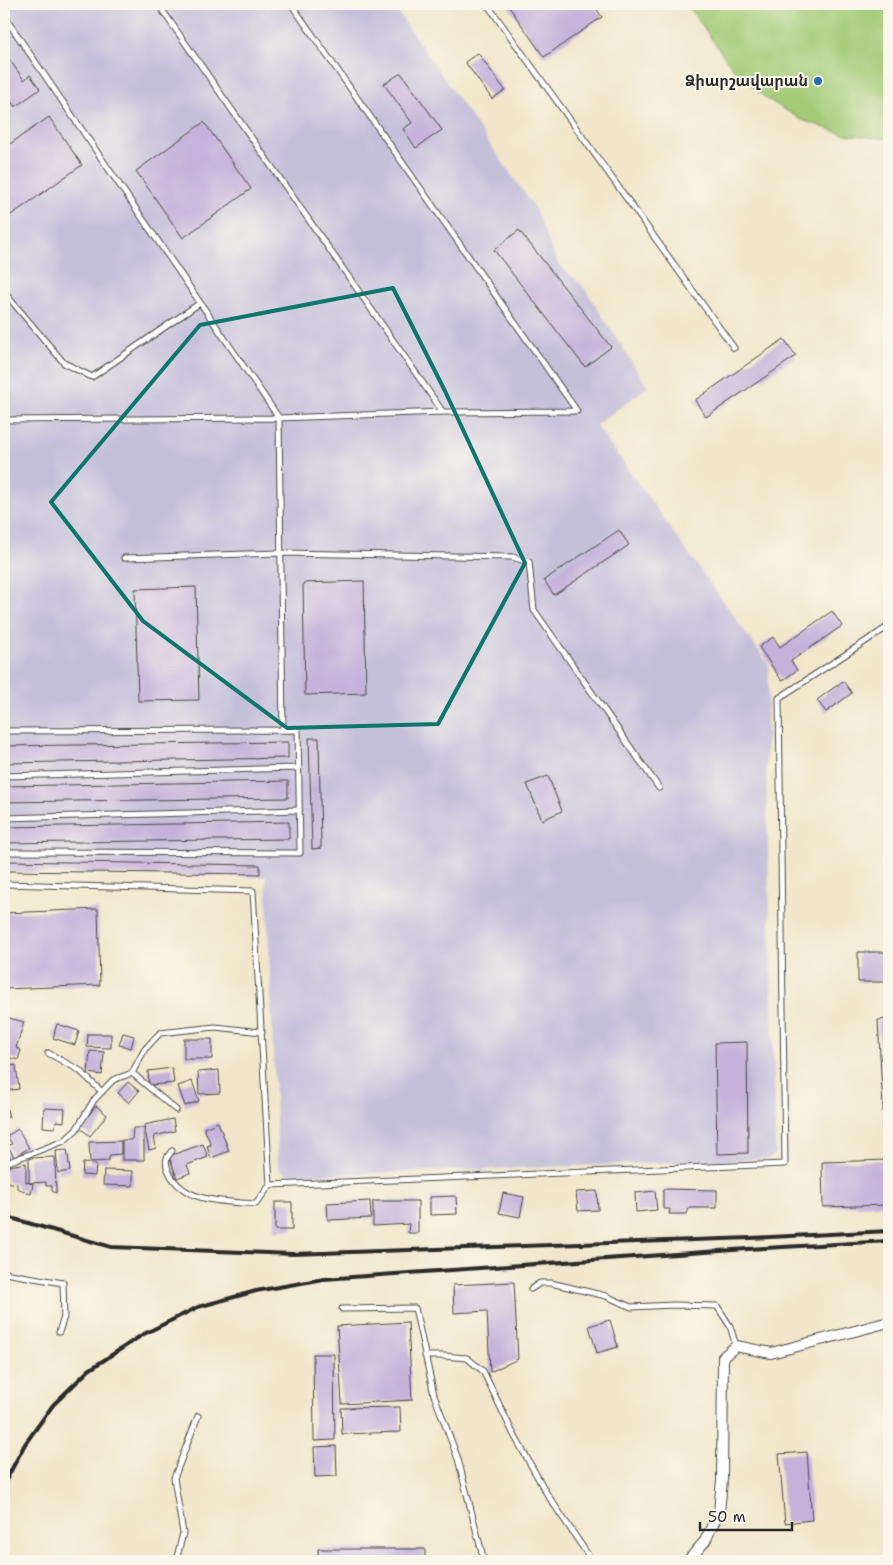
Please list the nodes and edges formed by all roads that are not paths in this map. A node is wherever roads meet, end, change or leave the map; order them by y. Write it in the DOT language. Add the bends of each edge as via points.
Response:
graph roads {
  1 [pos="158,4"];
  2 [pos="291,4"];
  3 [pos="487,4"];
  4 [pos="4,16"];
  5 [pos="4,292"];
  6 [pos="200,303"];
  7 [pos="734,348"];
  8 [pos="443,412"];
  9 [pos="279,418"];
  10 [pos="4,420"];
  11 [pos="280,553"];
  12 [pos="124,558"];
  13 [pos="889,626"];
  14 [pos="283,729"];
  15 [pos="4,731"];
  16 [pos="298,768"];
  17 [pos="4,776"];
  18 [pos="659,788"];
  19 [pos="299,810"];
  20 [pos="4,818"];
  21 [pos="4,852"];
  22 [pos="4,884"];
  23 [pos="262,1032"];
  24 [pos="48,1053"];
  25 [pos="132,1073"];
  26 [pos="102,1092"];
  27 [pos="176,1110"];
  28 [pos="172,1151"];
  29 [pos="6,1163"];
  30 [pos="270,1185"];
  31 [pos="4,1273"];
  32 [pos="531,1289"];
  33 [pos="342,1309"];
  34 [pos="889,1322"];
  35 [pos="59,1332"];
  36 [pos="736,1346"];
  37 [pos="425,1356"];
  38 [pos="198,1416"];
  39 [pos="176,1561"];
  40 [pos="484,1561"];
  41 [pos="592,1561"];
  42 [pos="688,1561"];
  1 -- 8 [label="lane"];
  2 -- 8 [label="lane" via="577,411"];
  3 -- 7 [label="lane"];
  4 -- 6 [label="lane"];
  5 -- 6 [label="lane" via="64,363 92,377"];
  6 -- 9 [label="lane"];
  8 -- 9 [label="lane"];
  9 -- 10 [label="lane"];
  9 -- 11 [label="lane"];
  11 -- 12 [label="lane"];
  11 -- 14 [label="lane"];
  11 -- 18 [label="lane" via="512,557 529,562 534,610"];
  13 -- 30 [label="lane" via="779,698 785,1164"];
  14 -- 15 [label="lane"];
  14 -- 16 [label="lane" via="298,730"];
  16 -- 17 [label="lane"];
  16 -- 19 [label="lane"];
  19 -- 20 [label="lane"];
  19 -- 21 [label="lane" via="300,853"];
  22 -- 23 [label="lane" via="254,891"];
  23 -- 25 [label="lane" via="215,1027 160,1033 145,1049"];
  23 -- 30 [label="lane"];
  24 -- 26 [label="lane" via="79,1070"];
  25 -- 26 [label="lane" via="113,1080"];
  25 -- 27 [label="lane"];
  26 -- 29 [label="lane" via="76,1130 64,1140"];
  28 -- 30 [label="lane" via="165,1161 174,1179 184,1190 212,1200 256,1204"];
  31 -- 35 [label="lane" via="63,1283 64,1317"];
  32 -- 36 [label="lane" via="540,1283 551,1283 606,1296 631,1307 717,1306 730,1326"];
  33 -- 37 [label="lane" via="415,1308"];
  34 -- 36 [label="street" via="771,1353"];
  36 -- 42 [label="street" via="723,1357 719,1512 705,1541"];
  37 -- 40 [label="lane" via="434,1395 458,1459"];
  37 -- 41 [label="lane" via="467,1358 483,1371 547,1494"];
  38 -- 39 [label="lane" via="174,1478 184,1533"];
}
